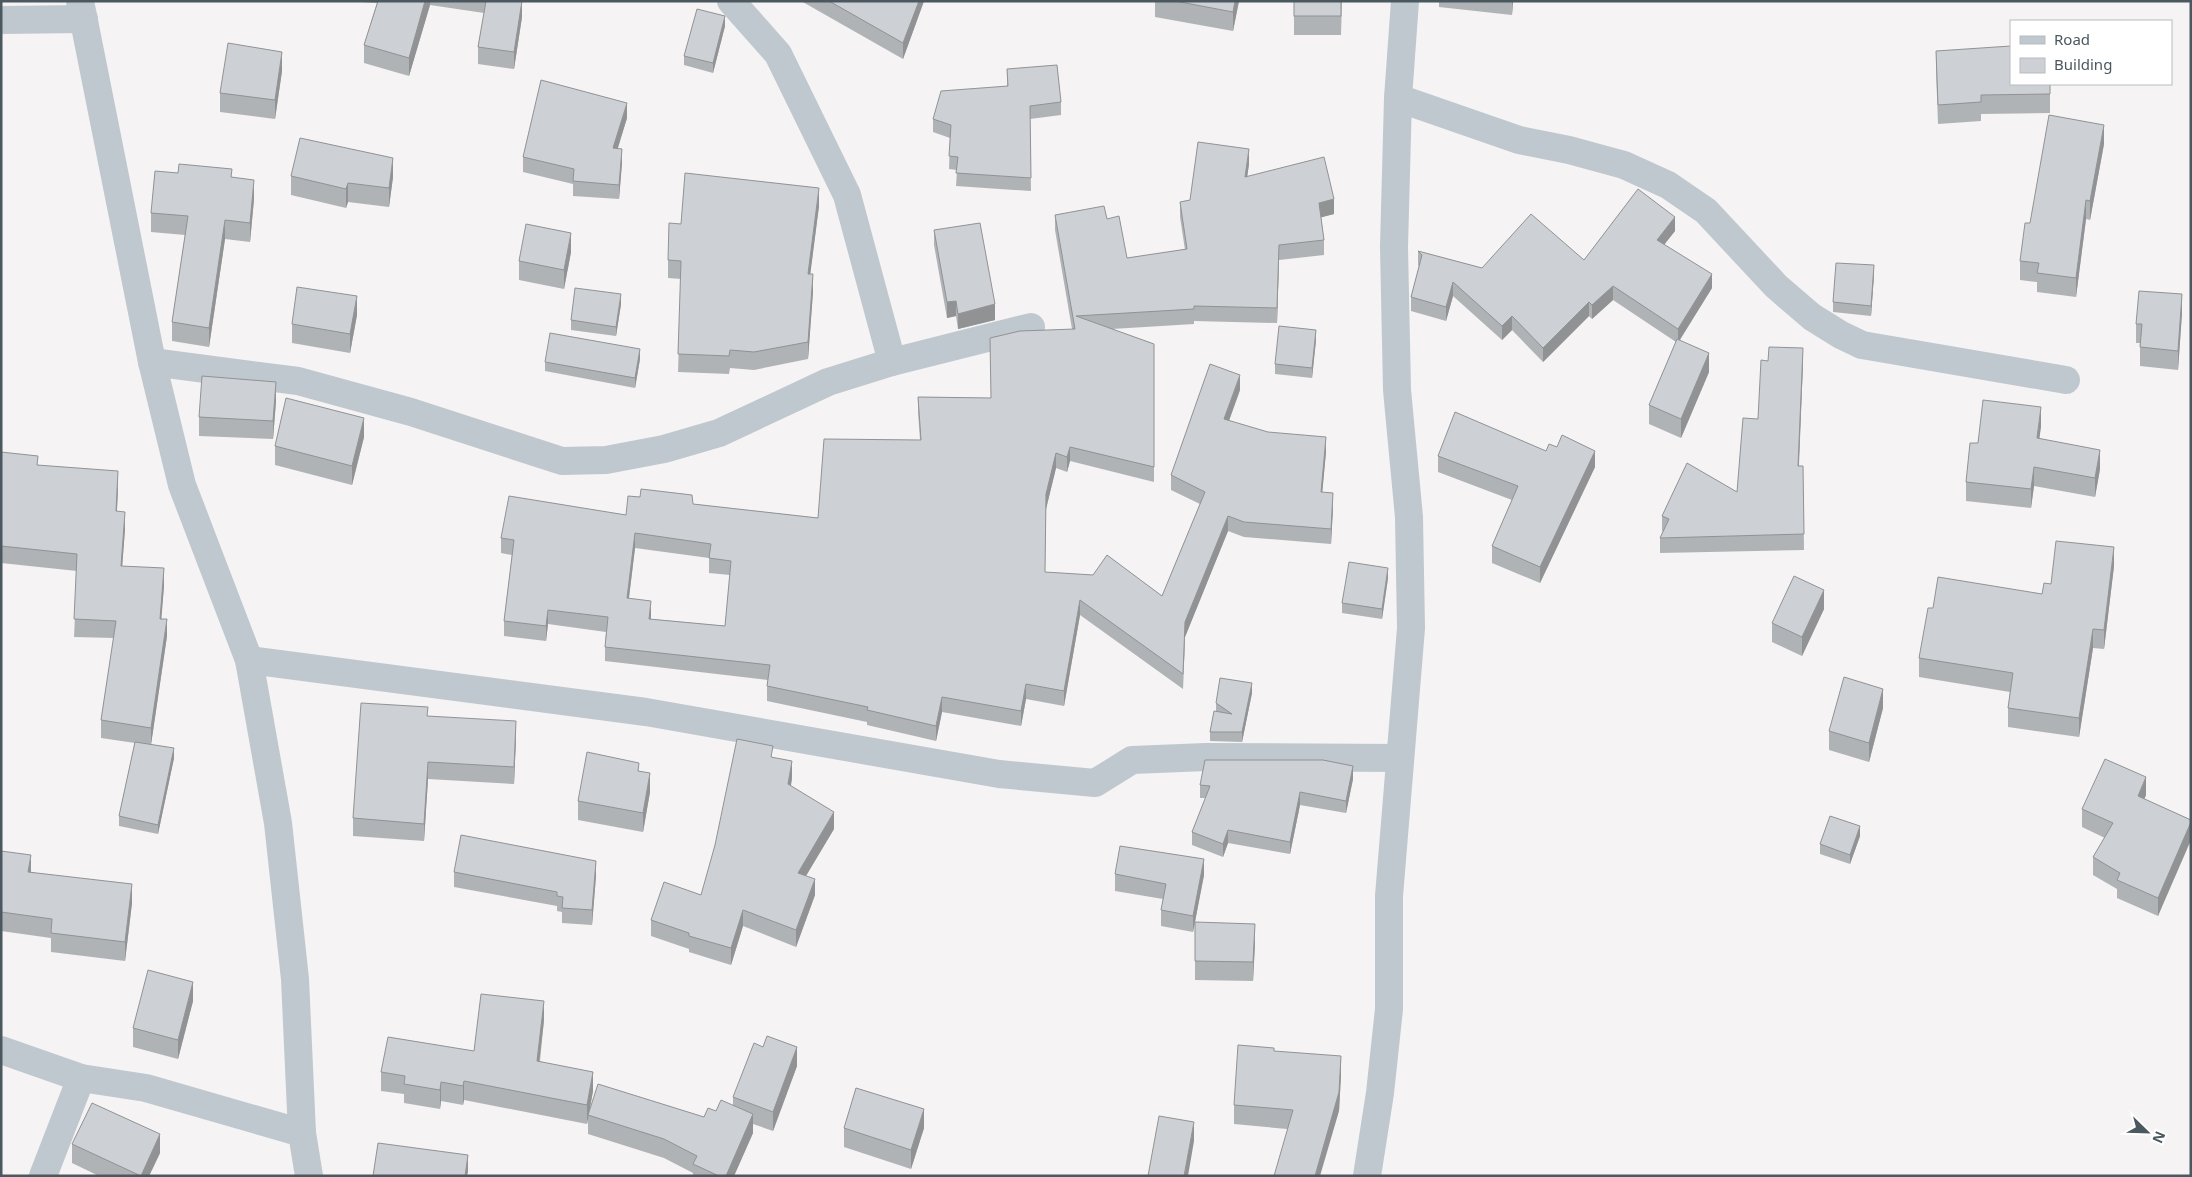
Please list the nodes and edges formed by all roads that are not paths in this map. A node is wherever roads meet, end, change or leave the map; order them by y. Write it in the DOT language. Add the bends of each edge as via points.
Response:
graph roads {
  1 [pos="731,1"];
  2 [pos="1405,1"];
  3 [pos="82,10"];
  4 [pos="1,20"];
  5 [pos="1398,98"];
  6 [pos="1032,328"];
  7 [pos="152,362"];
  8 [pos="892,362"];
  9 [pos="2066,380"];
  10 [pos="249,660"];
  11 [pos="1400,758"];
  12 [pos="1,1050"];
  13 [pos="81,1078"];
  14 [pos="302,1133"];
  15 [pos="42,1176"];
  16 [pos="309,1176"];
  17 [pos="1367,1176"];
  1 -- 8 [label="street" via="778,54 846,195"];
  2 -- 5 [label="street"];
  3 -- 4 [label="street"];
  3 -- 7 [label="street"];
  5 -- 9 [label="street" via="1519,140 1624,166 1668,185 1706,211 1776,286 1812,318 1862,344"];
  5 -- 11 [label="street" via="1394,247 1397,371 1409,517 1411,628"];
  6 -- 8 [label="street"];
  7 -- 8 [label="street" via="298,381 411,412 562,461 606,460 664,449 719,433 828,382"];
  7 -- 10 [label="street" via="182,485"];
  10 -- 11 [label="street" via="646,712 999,774 1095,783 1132,760"];
  10 -- 14 [label="street" via="279,832 295,979"];
  11 -- 17 [label="street" via="1389,896 1389,1009"];
  12 -- 13 [label="street"];
  13 -- 14 [label="street" via="146,1088"];
  13 -- 15 [label="street"];
  14 -- 16 [label="street"];
}
